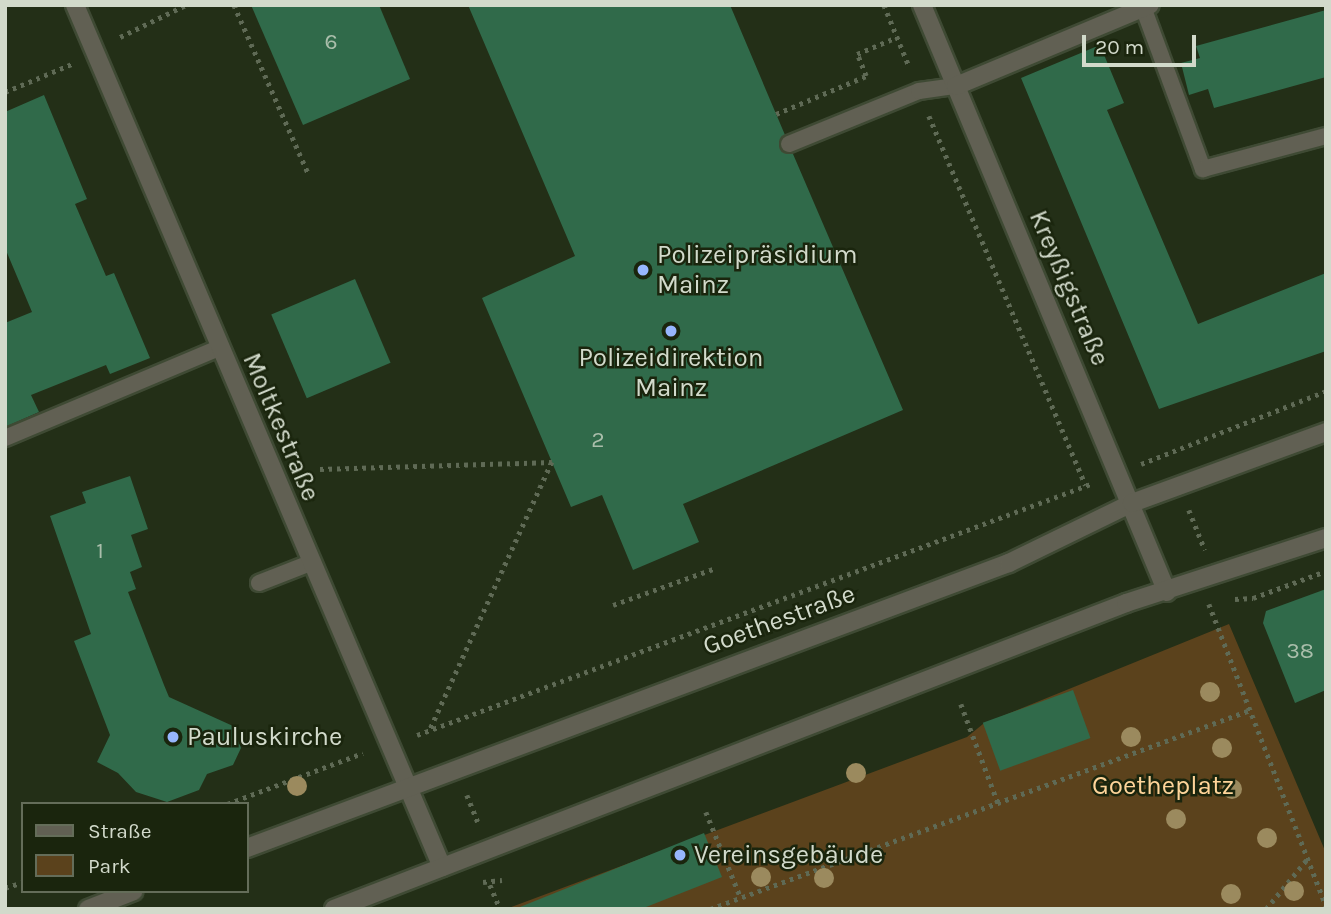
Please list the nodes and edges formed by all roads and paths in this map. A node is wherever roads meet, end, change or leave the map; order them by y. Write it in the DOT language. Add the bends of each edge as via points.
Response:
graph roads {
  1 [pos="75,5"];
  2 [pos="186,5"];
  3 [pos="234,5"];
  4 [pos="884,5"];
  5 [pos="922,5"];
  6 [pos="1147,6"];
  7 [pos="131,30"];
  8 [pos="897,37"];
  9 [pos="95,54"];
  10 [pos="956,86"];
  11 [pos="919,90"];
  12 [pos="5,92"];
  13 [pos="776,114"];
  14 [pos="1326,136"];
  15 [pos="789,144"];
  16 [pos="309,175"];
  17 [pos="219,348"];
  18 [pos="1326,391"];
  19 [pos="1326,432"];
  20 [pos="5,438"];
  21 [pos="1136,466"];
  22 [pos="320,469"];
  23 [pos="1095,482"];
  24 [pos="1086,485"];
  25 [pos="1132,503"];
  26 [pos="1187,506"];
  27 [pos="1326,538"];
  28 [pos="1207,556"];
  29 [pos="310,562"];
  30 [pos="716,568"];
  31 [pos="1326,571"];
  32 [pos="259,583"];
  33 [pos="1167,592"];
  34 [pos="1225,600"];
  35 [pos="1217,602"];
  36 [pos="613,605"];
  37 [pos="961,704"];
  38 [pos="1250,710"];
  39 [pos="363,753"];
  40 [pos="407,787"];
  41 [pos="465,791"];
  42 [pos="232,802"];
  43 [pos="998,803"];
  44 [pos="706,812"];
  45 [pos="483,833"];
  46 [pos="248,848"];
  47 [pos="1308,858"];
  48 [pos="442,867"];
  49 [pos="502,880"];
  50 [pos="129,893"];
  51 [pos="741,898"];
  52 [pos="1326,906"];
  53 [pos="88,909"];
  54 [pos="334,909"];
  55 [pos="500,909"];
  56 [pos="710,909"];
  57 [pos="1266,909"];
  1 -- 9 [label="street, Moltkestraße"];
  2 -- 7 [label="path"];
  3 -- 16 [label="path"];
  4 -- 8 [label="path"];
  5 -- 10 [label="street, Kreyßigstraße"];
  6 -- 10 [label="street"];
  6 -- 14 [label="lane" via="1203,169"];
  8 -- 11 [label="path"];
  8 -- 13 [label="path" via="857,54 866,76"];
  9 -- 12 [label="path"];
  9 -- 17 [label="street, Moltkestraße"];
  10 -- 11 [label="lane"];
  10 -- 25 [label="street, Kreyßigstraße"];
  11 -- 15 [label="lane"];
  11 -- 24 [label="path"];
  17 -- 20 [label="lane"];
  17 -- 29 [label="street, Moltkestraße"];
  18 -- 21 [label="path"];
  19 -- 25 [label="street, Goethestraße"];
  22 -- 24 [label="path" via="552,462 430,731"];
  23 -- 24 [label="path"];
  25 -- 33 [label="street, Kreyßigstraße"];
  25 -- 40 [label="street, Goethestraße" via="1009,563"];
  26 -- 28 [label="path"];
  27 -- 33 [label="street"];
  29 -- 32 [label="lane"];
  29 -- 40 [label="street, Moltkestraße"];
  30 -- 36 [label="path"];
  31 -- 34 [label="path" via="1253,598"];
  33 -- 48 [label="street"];
  35 -- 38 [label="path" via="1209,604"];
  37 -- 43 [label="path"];
  38 -- 43 [label="path"];
  38 -- 47 [label="path"];
  39 -- 42 [label="path"];
  40 -- 46 [label="street, Goethestraße"];
  40 -- 48 [label="street, Moltkestraße"];
  41 -- 45 [label="path"];
  43 -- 51 [label="path"];
  44 -- 51 [label="path"];
  47 -- 52 [label="path"];
  47 -- 57 [label="path"];
  48 -- 54 [label="street"];
  49 -- 55 [label="path" via="490,885"];
  50 -- 53 [label="street"];
  51 -- 56 [label="path"];
}
